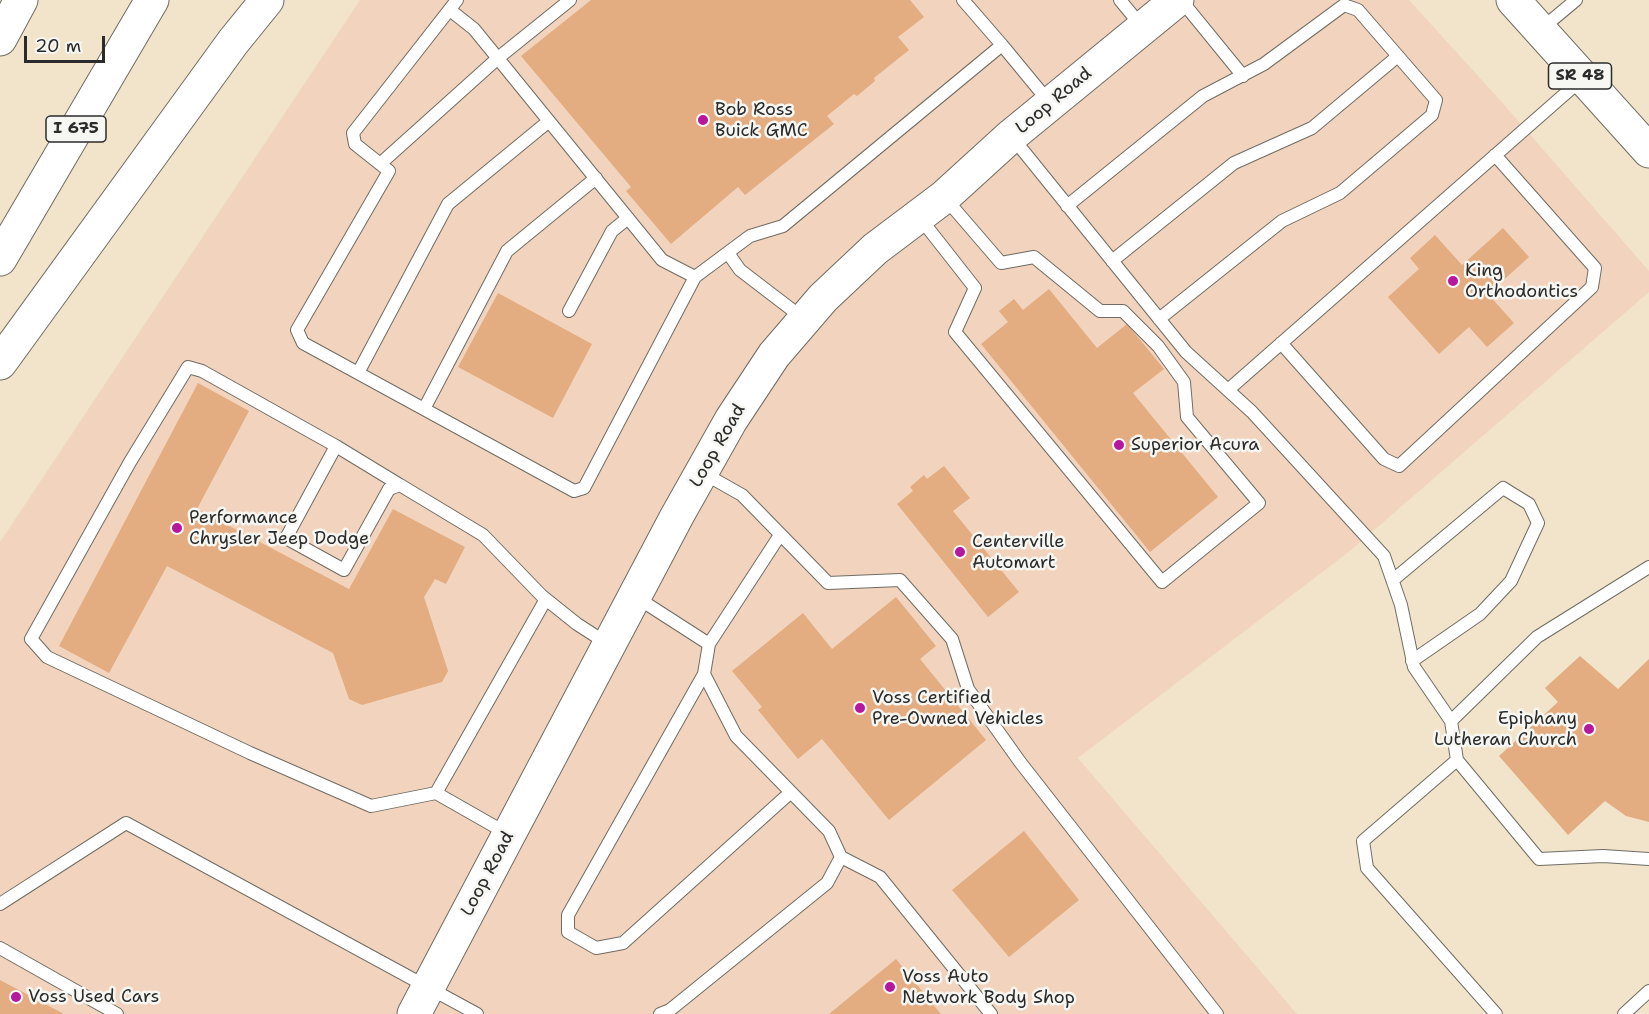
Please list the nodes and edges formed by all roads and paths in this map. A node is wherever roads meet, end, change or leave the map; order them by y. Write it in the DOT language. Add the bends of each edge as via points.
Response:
graph roads {
  1 [pos="21,0"];
  2 [pos="152,0"];
  3 [pos="267,0"];
  4 [pos="570,0"];
  5 [pos="963,0"];
  6 [pos="1120,0"];
  7 [pos="1177,0"];
  8 [pos="1181,0"];
  9 [pos="1513,0"];
  10 [pos="1576,0"];
  11 [pos="454,5"];
  12 [pos="1142,28"];
  13 [pos="1539,32"];
  14 [pos="0,39"];
  15 [pos="1002,45"];
  16 [pos="1398,56"];
  17 [pos="498,58"];
  18 [pos="1243,76"];
  19 [pos="1582,79"];
  20 [pos="1050,103"];
  21 [pos="549,121"];
  22 [pos="1011,136"];
  23 [pos="1649,151"];
  24 [pos="1495,155"];
  25 [pos="380,164"];
  26 [pos="596,178"];
  27 [pos="932,206"];
  28 [pos="1067,206"];
  29 [pos="628,218"];
  30 [pos="728,253"];
  31 [pos="0,259"];
  32 [pos="1112,261"];
  33 [pos="695,277"];
  34 [pos="569,311"];
  35 [pos="805,319"];
  36 [pos="1159,319"];
  37 [pos="1281,343"];
  38 [pos="0,363"];
  39 [pos="358,373"];
  40 [pos="1228,390"];
  41 [pos="424,409"];
  42 [pos="336,446"];
  43 [pos="702,472"];
  44 [pos="400,485"];
  45 [pos="780,535"];
  46 [pos="1649,567"];
  47 [pos="1393,580"];
  48 [pos="635,597"];
  49 [pos="546,599"];
  50 [pos="710,644"];
  51 [pos="609,645"];
  52 [pos="1413,661"];
  53 [pos="704,674"];
  54 [pos="1451,721"];
  55 [pos="1457,760"];
  56 [pos="791,792"];
  57 [pos="436,793"];
  58 [pos="509,834"];
  59 [pos="841,857"];
  60 [pos="1649,859"];
  61 [pos="0,904"];
  62 [pos="0,948"];
  63 [pos="1649,991"];
  64 [pos="421,1000"];
  65 [pos="117,1014"];
  66 [pos="477,1014"];
  67 [pos="660,1014"];
  68 [pos="991,1014"];
  69 [pos="1217,1014"];
  70 [pos="1496,1014"];
  71 [pos="1624,1014"];
  1 -- 14 [label="main road"];
  2 -- 31 [label="main road, I 675"];
  3 -- 38 [label="main road"];
  4 -- 17 [label="lane"];
  5 -- 15 [label="lane"];
  6 -- 12 [label="lane"];
  7 -- 12 [label="main road, Loop Road"];
  8 -- 18 [label="lane"];
  9 -- 13 [label="main road, SR 48"];
  10 -- 13 [label="lane"];
  11 -- 17 [label="lane"];
  11 -- 25 [label="lane" via="353,133 355,144"];
  12 -- 20 [label="main road, Loop Road"];
  13 -- 19 [label="main road, SR 48"];
  15 -- 20 [label="lane"];
  15 -- 30 [label="lane" via="783,226 750,236"];
  16 -- 18 [label="lane" via="1358,10 1344,5"];
  16 -- 32 [label="lane" via="1312,128 1234,163"];
  16 -- 36 [label="lane" via="1436,100 1432,115 1340,193 1282,221"];
  17 -- 21 [label="lane"];
  17 -- 25 [label="lane"];
  18 -- 28 [label="lane" via="1203,96"];
  19 -- 23 [label="main road, SR 48"];
  19 -- 24 [label="lane"];
  20 -- 22 [label="main road, Loop Road"];
  21 -- 26 [label="lane"];
  21 -- 39 [label="lane" via="448,204"];
  22 -- 27 [label="main road, Loop Road"];
  22 -- 28 [label="lane"];
  24 -- 37 [label="lane"];
  24 -- 37 [label="lane" via="1595,268 1592,287 1399,466 1384,459"];
  25 -- 39 [label="lane" via="389,171 297,330 303,343"];
  26 -- 29 [label="lane"];
  26 -- 41 [label="lane" via="507,251"];
  27 -- 27 [label="lane" via="975,288 955,332 1162,582 1259,503 1187,417 1184,382 1158,346 1123,311 1100,311 1034,257 1000,263"];
  27 -- 35 [label="main road, Loop Road" via="875,249"];
  28 -- 32 [label="lane"];
  29 -- 33 [label="lane" via="662,260"];
  29 -- 34 [label="lane" via="612,231"];
  30 -- 33 [label="lane"];
  30 -- 35 [label="lane" via="740,270"];
  32 -- 36 [label="lane"];
  33 -- 41 [label="lane" via="584,488 574,491"];
  35 -- 43 [label="main road, Loop Road" via="774,355"];
  36 -- 40 [label="lane" via="1186,352"];
  37 -- 40 [label="lane"];
  39 -- 41 [label="lane"];
  40 -- 47 [label="lane" via="1384,556"];
  42 -- 44 [label="lane"];
  42 -- 44 [label="lane" via="286,538 344,570 389,489"];
  42 -- 57 [label="lane" via="202,371 188,367 124,471 31,639 47,657 371,806"];
  43 -- 45 [label="lane" via="741,495"];
  43 -- 48 [label="main road, Loop Road"];
  44 -- 49 [label="lane" via="483,535"];
  45 -- 50 [label="lane"];
  45 -- 69 [label="lane" via="828,583 900,580 952,639 968,689 1020,762"];
  46 -- 54 [label="lane" via="1537,637"];
  47 -- 52 [label="lane"];
  47 -- 52 [label="lane" via="1503,488 1529,504 1538,523 1511,581 1480,614"];
  48 -- 50 [label="lane"];
  48 -- 51 [label="main road, Loop Road"];
  49 -- 51 [label="lane"];
  49 -- 57 [label="lane"];
  50 -- 53 [label="lane"];
  51 -- 58 [label="main road, Loop Road"];
  52 -- 54 [label="lane"];
  53 -- 56 [label="lane" via="736,736"];
  53 -- 56 [label="lane" via="568,915 568,932 596,948 623,943"];
  54 -- 55 [label="lane"];
  55 -- 60 [label="lane" via="1539,859"];
  55 -- 70 [label="lane" via="1362,841 1367,868"];
  56 -- 59 [label="lane" via="829,831"];
  57 -- 58 [label="lane"];
  58 -- 64 [label="main road, Loop Road"];
  59 -- 67 [label="lane" via="827,884"];
  59 -- 68 [label="lane" via="880,877"];
  61 -- 64 [label="lane" via="126,823"];
  62 -- 65 [label="lane"];
  63 -- 71 [label="lane"];
  64 -- 66 [label="lane"];
}
